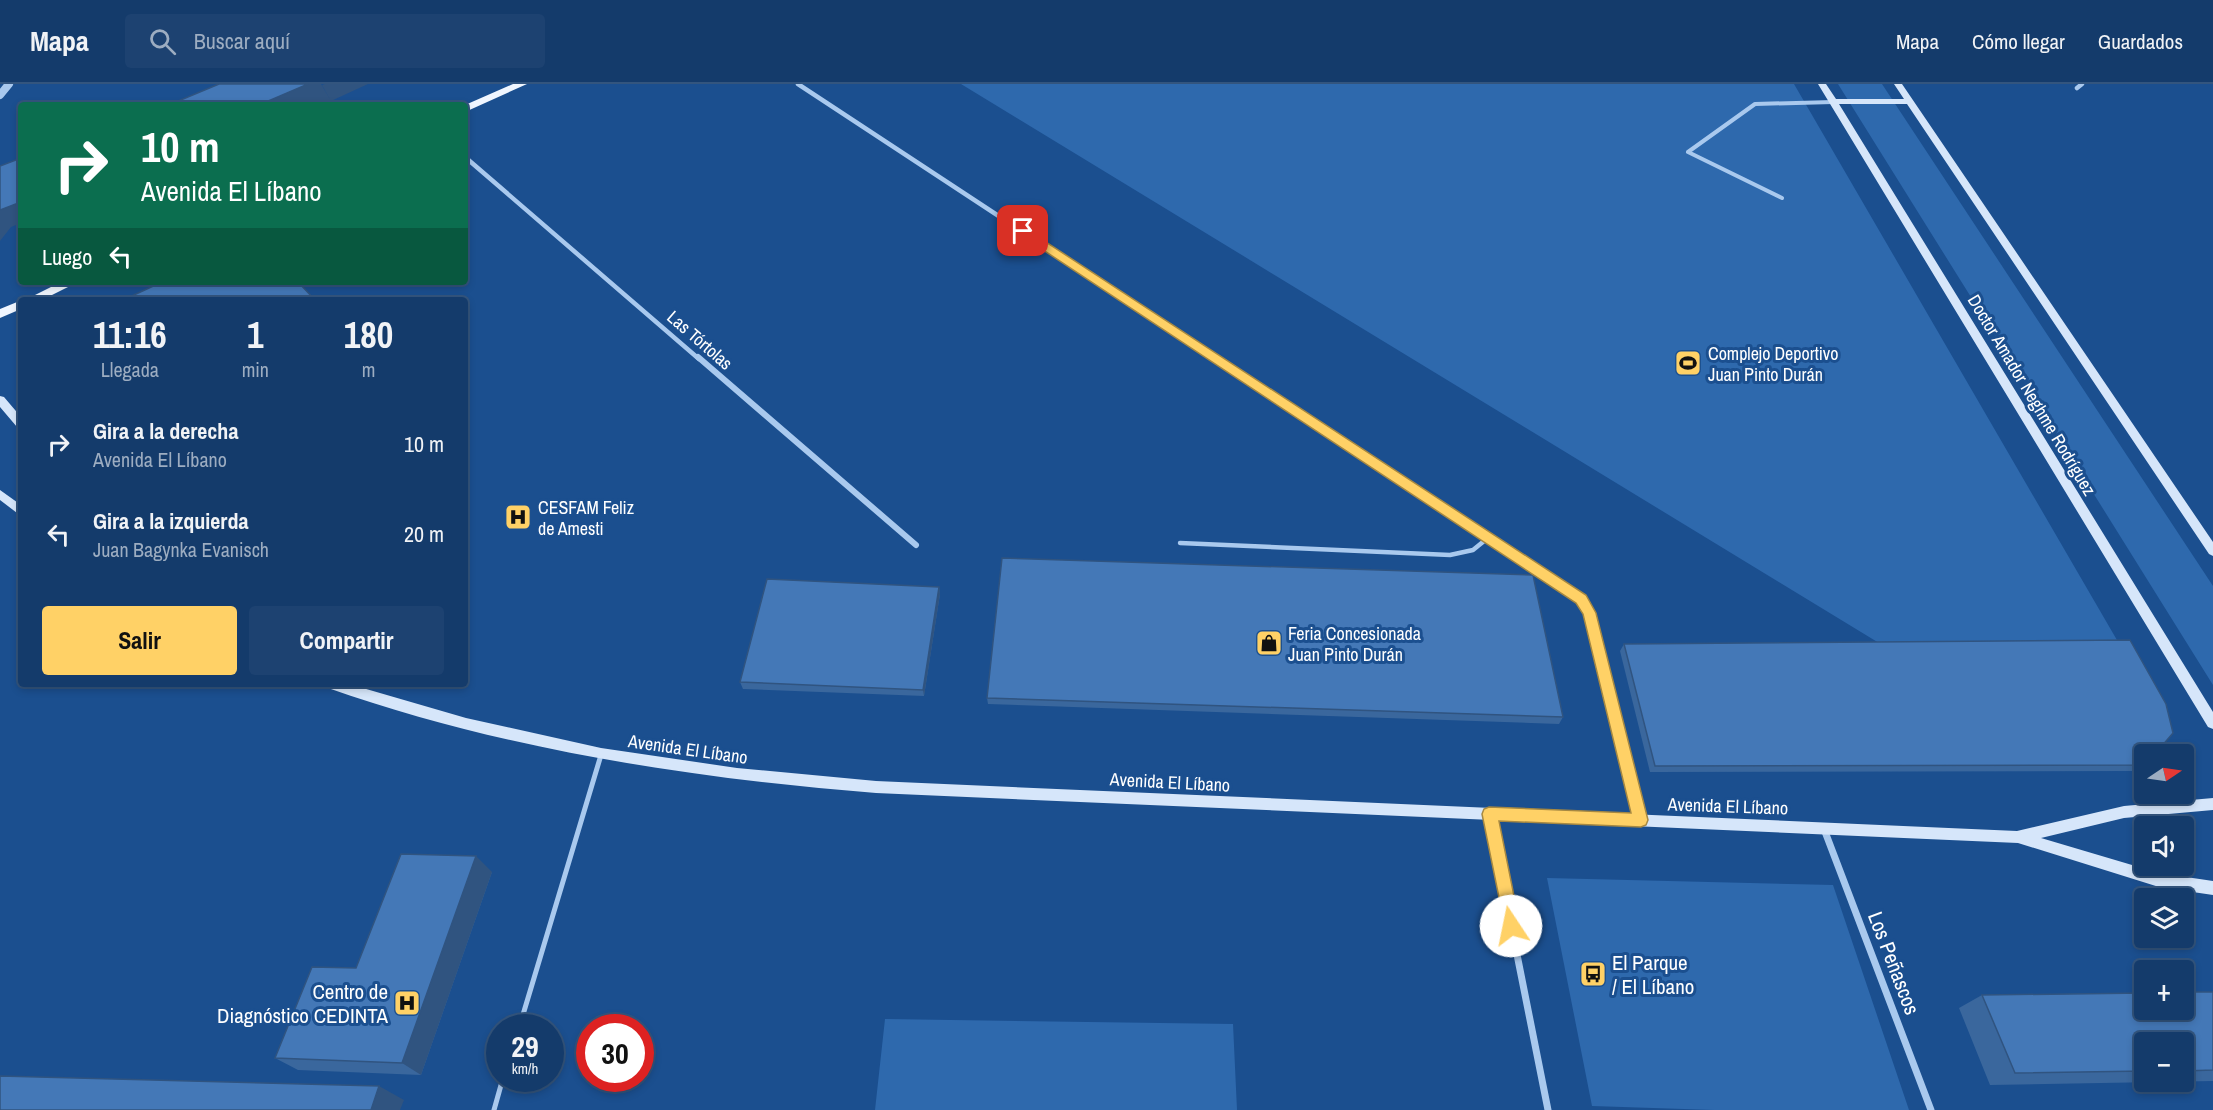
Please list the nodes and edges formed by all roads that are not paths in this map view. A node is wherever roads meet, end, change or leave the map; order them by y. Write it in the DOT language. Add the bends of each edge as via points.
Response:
graph roads {
  1 [pos="9,84"];
  2 [pos="522,84"];
  3 [pos="798,84"];
  4 [pos="1822,84"];
  5 [pos="1898,84"];
  6 [pos="0,95"];
  7 [pos="1910,101"];
  8 [pos="1833,102"];
  9 [pos="468,108"];
  10 [pos="468,160"];
  11 [pos="1782,198"];
  12 [pos="65,285"];
  13 [pos="38,297"];
  14 [pos="18,305"];
  15 [pos="0,314"];
  16 [pos="0,400"];
  17 [pos="18,421"];
  18 [pos="0,494"];
  19 [pos="18,509"];
  20 [pos="1489,537"];
  21 [pos="1180,543"];
  22 [pos="916,545"];
  23 [pos="2213,551"];
  24 [pos="342,687"];
  25 [pos="2213,723"];
  26 [pos="601,755"];
  27 [pos="2213,804"];
  28 [pos="1489,814"];
  29 [pos="1641,820"];
  30 [pos="1824,828"];
  31 [pos="2018,837"];
  32 [pos="2213,888"];
  33 [pos="523,1014"];
  34 [pos="499,1092"];
  35 [pos="494,1110"];
  36 [pos="1548,1110"];
  37 [pos="1931,1110"];
  1 -- 6 [label="street"];
  2 -- 9 [label="main road"];
  3 -- 20 [label="street"];
  4 -- 8 [label="main road, Doctor Amador Neghme Rodríguez"];
  5 -- 7 [label="main road"];
  7 -- 8 [label="main road"];
  7 -- 23 [label="main road"];
  8 -- 11 [label="lane" via="1755,104 1688,152"];
  8 -- 25 [label="main road, Doctor Amador Neghme Rodríguez"];
  10 -- 22 [label="street, Las Tórtolas"];
  12 -- 13 [label="main road"];
  14 -- 15 [label="main road"];
  16 -- 17 [label="main road"];
  18 -- 19 [label="main road"];
  20 -- 21 [label="lane" via="1473,550 1450,555"];
  20 -- 29 [label="street" via="1576,595 1589,613"];
  24 -- 26 [label="main road, Avenida El Líbano" via="462,724"];
  26 -- 28 [label="main road, Avenida El Líbano" via="770,779 876,787"];
  26 -- 33 [label="lane"];
  27 -- 31 [label="main road, Avenida El Líbano" via="2124,812"];
  28 -- 29 [label="main road, Avenida El Líbano"];
  28 -- 36 [label="street"];
  29 -- 30 [label="main road, Avenida El Líbano"];
  30 -- 31 [label="main road, Avenida El Líbano"];
  30 -- 37 [label="street, Los Peñascos"];
  31 -- 32 [label="main road, Avenida El Líbano" via="2159,880"];
  34 -- 35 [label="lane"];
}
